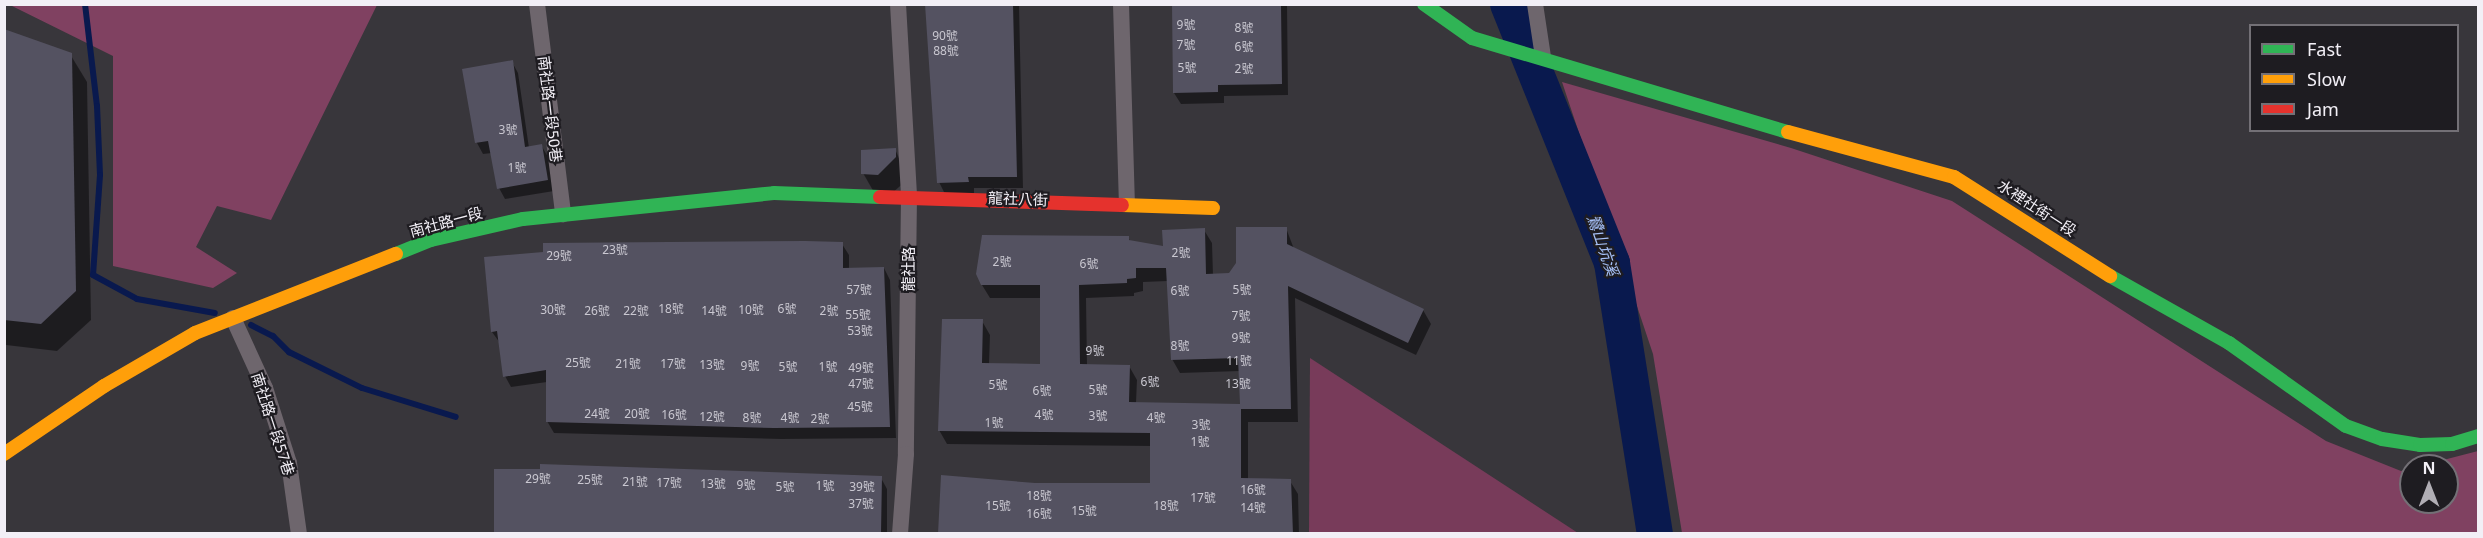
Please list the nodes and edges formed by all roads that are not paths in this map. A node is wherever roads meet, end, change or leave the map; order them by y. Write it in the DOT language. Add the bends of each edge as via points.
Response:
graph roads {
  1 [pos="537,4"];
  2 [pos="898,4"];
  3 [pos="1121,4"];
  4 [pos="1424,4"];
  5 [pos="1535,4"];
  6 [pos="1543,57"];
  7 [pos="909,195"];
  8 [pos="1127,203"];
  9 [pos="1213,208"];
  10 [pos="563,214"];
  11 [pos="233,318"];
  12 [pos="2478,436"];
  13 [pos="4,454"];
  14 [pos="299,534"];
  15 [pos="900,534"];
  1 -- 10 [label="street, 南社路一段50巷"];
  2 -- 7 [label="street, 龍社路"];
  3 -- 8 [label="street"];
  4 -- 6 [label="street, 水裡社街一段" via="1472,38"];
  5 -- 6 [label="street"];
  6 -- 12 [label="street, 水裡社街一段" via="1708,110 1954,177 2154,303 2229,343 2346,426 2382,439 2420,445 2452,444"];
  7 -- 8 [label="street, 龍社八街"];
  7 -- 10 [label="street, 南社路一段" via="774,193"];
  7 -- 15 [label="street, 龍社路" via="906,454"];
  8 -- 9 [label="street, 龍社八街"];
  10 -- 11 [label="street, 南社路一段" via="431,240"];
  11 -- 13 [label="street, 南社路一段" via="195,333 151,358"];
  11 -- 14 [label="street, 南社路一段57巷" via="265,388 289,463"];
}
